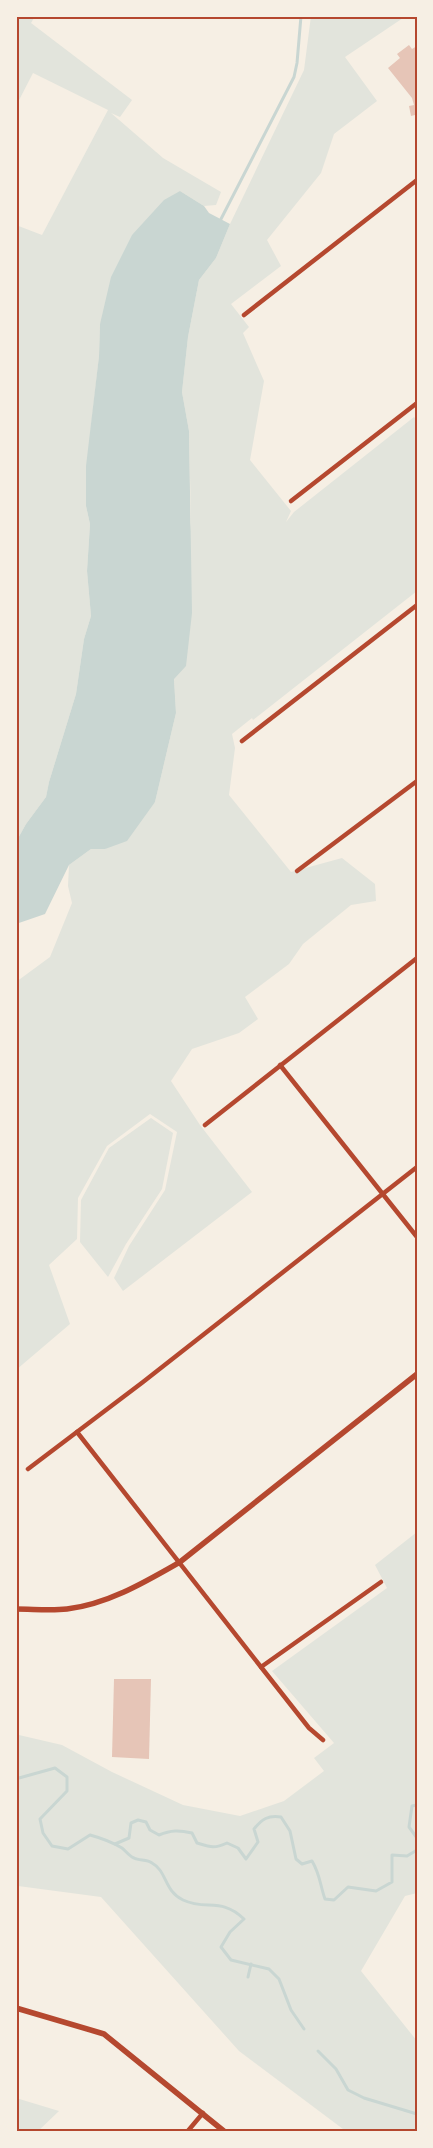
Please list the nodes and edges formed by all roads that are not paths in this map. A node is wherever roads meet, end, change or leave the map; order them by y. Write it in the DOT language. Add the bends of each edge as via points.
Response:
graph roads {
  1 [pos="417,180"];
  2 [pos="244,315"];
  3 [pos="417,403"];
  4 [pos="292,501"];
  5 [pos="417,605"];
  6 [pos="242,741"];
  7 [pos="417,781"];
  8 [pos="297,871"];
  9 [pos="417,958"];
  10 [pos="280,1065"];
  11 [pos="205,1125"];
  12 [pos="417,1167"];
  13 [pos="382,1194"];
  14 [pos="417,1237"];
  15 [pos="417,1374"];
  16 [pos="77,1432"];
  17 [pos="28,1469"];
  18 [pos="180,1562"];
  19 [pos="380,1582"];
  20 [pos="16,1609"];
  21 [pos="261,1667"];
  22 [pos="323,1740"];
  23 [pos="16,2008"];
  24 [pos="203,2113"];
  25 [pos="186,2132"];
  26 [pos="225,2132"];
  1 -- 2 [label="street"];
  3 -- 4 [label="street"];
  5 -- 6 [label="street"];
  7 -- 8 [label="street"];
  9 -- 10 [label="street"];
  10 -- 11 [label="street"];
  10 -- 13 [label="street"];
  12 -- 13 [label="street"];
  13 -- 14 [label="street"];
  13 -- 16 [label="street"];
  15 -- 18 [label="street"];
  16 -- 17 [label="street"];
  16 -- 18 [label="street"];
  18 -- 20 [label="street" via="109,1598 67,1609"];
  18 -- 21 [label="street"];
  19 -- 21 [label="street"];
  21 -- 22 [label="street" via="309,1728"];
  23 -- 24 [label="street" via="104,2034"];
  24 -- 25 [label="street"];
  24 -- 26 [label="street"];
}
